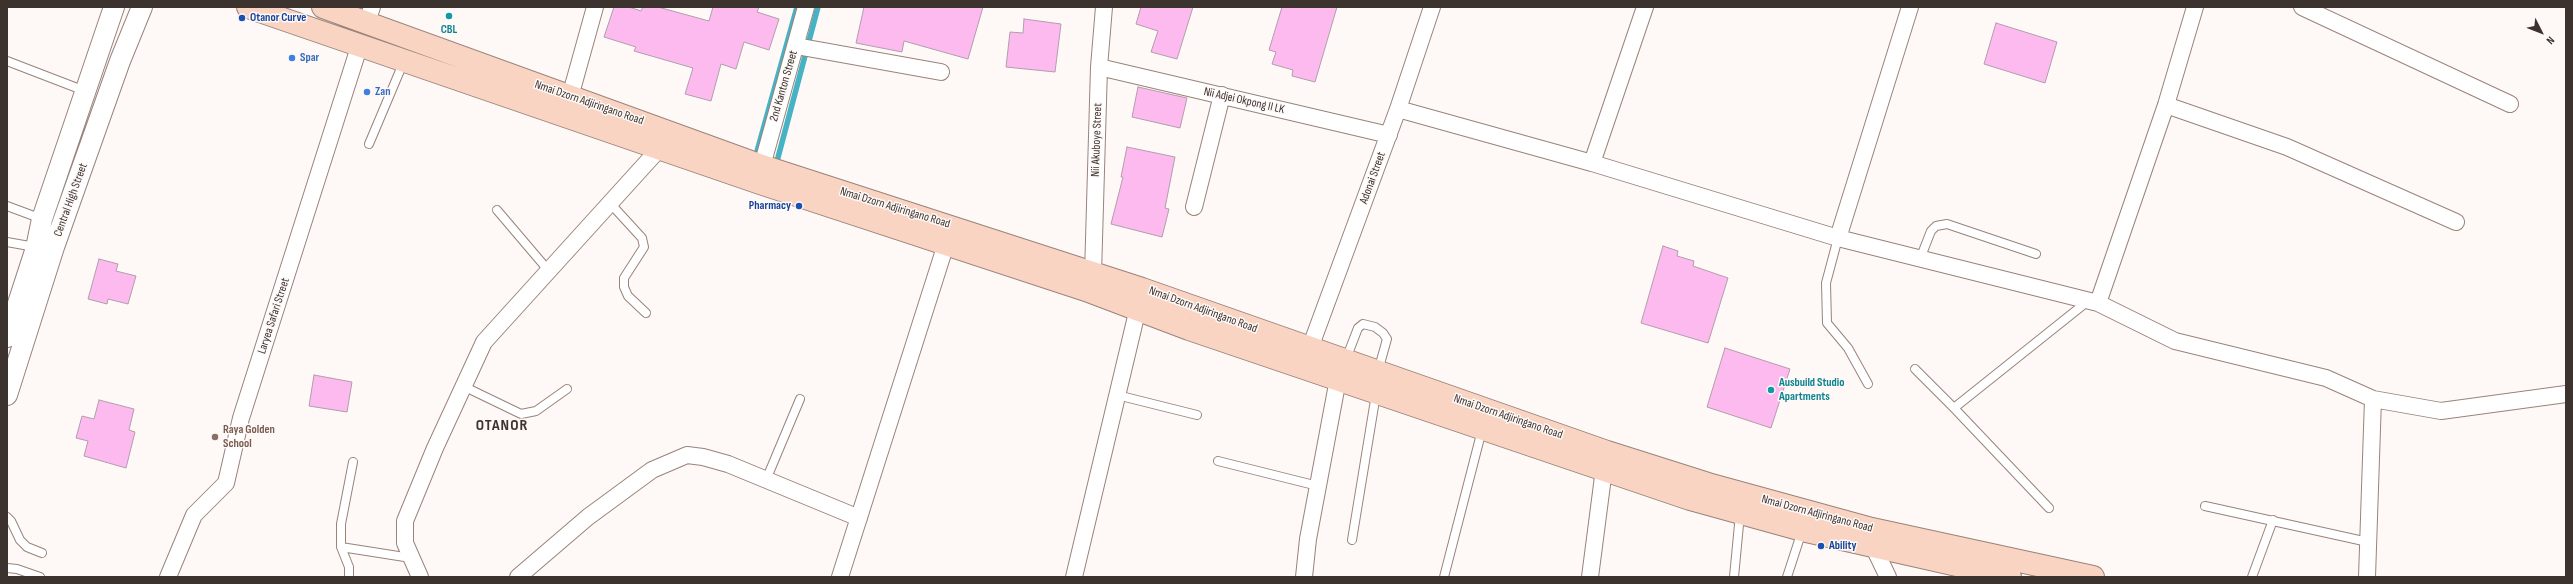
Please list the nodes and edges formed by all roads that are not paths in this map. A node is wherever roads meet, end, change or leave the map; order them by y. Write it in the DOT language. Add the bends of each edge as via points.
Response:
graph roads {
  1 [pos="114,7"];
  2 [pos="142,7"];
  3 [pos="248,7"];
  4 [pos="323,7"];
  5 [pos="595,7"];
  6 [pos="806,7"];
  7 [pos="1104,7"];
  8 [pos="1432,7"];
  9 [pos="1645,7"];
  10 [pos="1910,7"];
  11 [pos="2195,7"];
  12 [pos="2302,7"];
  13 [pos="369,15"];
  14 [pos="360,44"];
  15 [pos="796,46"];
  16 [pos="404,60"];
  17 [pos="7,61"];
  18 [pos="1099,67"];
  19 [pos="941,72"];
  20 [pos="86,91"];
  21 [pos="1222,96"];
  22 [pos="570,97"];
  23 [pos="2510,104"];
  24 [pos="2166,105"];
  25 [pos="1398,109"];
  26 [pos="1389,135"];
  27 [pos="369,144"];
  28 [pos="660,148"];
  29 [pos="1592,163"];
  30 [pos="762,166"];
  31 [pos="609,202"];
  32 [pos="7,206"];
  33 [pos="1194,207"];
  34 [pos="497,210"];
  35 [pos="42,219"];
  36 [pos="2456,222"];
  37 [pos="1838,238"];
  38 [pos="7,242"];
  39 [pos="946,244"];
  40 [pos="36,248"];
  41 [pos="2036,254"];
  42 [pos="1920,259"];
  43 [pos="548,270"];
  44 [pos="1093,274"];
  45 [pos="2093,302"];
  46 [pos="1138,308"];
  47 [pos="1196,308"];
  48 [pos="646,313"];
  49 [pos="1189,329"];
  50 [pos="7,337"];
  51 [pos="1310,348"];
  52 [pos="1916,369"];
  53 [pos="1342,370"];
  54 [pos="1377,381"];
  55 [pos="1868,384"];
  56 [pos="463,386"];
  57 [pos="567,389"];
  58 [pos="2566,394"];
  59 [pos="7,395"];
  60 [pos="1117,395"];
  61 [pos="800,399"];
  62 [pos="2373,399"];
  63 [pos="1954,408"];
  64 [pos="1197,415"];
  65 [pos="1483,428"];
  66 [pos="1218,460"];
  67 [pos="353,462"];
  68 [pos="1604,469"];
  69 [pos="766,480"];
  70 [pos="1318,486"];
  71 [pos="2205,506"];
  72 [pos="2049,508"];
  73 [pos="1740,513"];
  74 [pos="7,517"];
  75 [pos="859,518"];
  76 [pos="2273,520"];
  77 [pos="1802,530"];
  78 [pos="1352,540"];
  79 [pos="2368,542"];
  80 [pos="341,547"];
  81 [pos="1874,548"];
  82 [pos="42,553"];
  83 [pos="411,558"];
  84 [pos="7,568"];
  85 [pos="40,577"];
  86 [pos="168,577"];
  87 [pos="349,577"];
  88 [pos="420,577"];
  89 [pos="518,577"];
  90 [pos="840,577"];
  91 [pos="1074,577"];
  92 [pos="1304,577"];
  93 [pos="1444,577"];
  94 [pos="1590,577"];
  95 [pos="1734,577"];
  96 [pos="1787,577"];
  97 [pos="1888,577"];
  98 [pos="2010,577"];
  99 [pos="2093,577"];
  100 [pos="2252,577"];
  101 [pos="2367,577"];
  1 -- 20 [label="street, Central High Street"];
  2 -- 59 [label="street, Central High Street" via="120,61 54,247"];
  3 -- 14 [label="main road, Nmai Dzorn Adjiringano Road"];
  4 -- 13 [label="main road, Nmai Dzorn Adjiringano Road"];
  5 -- 22 [label="street"];
  6 -- 15 [label="street, 2nd Kanton Street"];
  7 -- 18 [label="street, Nii Akuboye Street"];
  8 -- 25 [label="street, Adonai Street"];
  9 -- 29 [label="street"];
  10 -- 37 [label="street"];
  11 -- 24 [label="street"];
  12 -- 23 [label="street"];
  13 -- 22 [label="main road, Nmai Dzorn Adjiringano Road"];
  14 -- 16 [label="main road, Nmai Dzorn Adjiringano Road"];
  14 -- 86 [label="street, Laryea Safari Street" via="241,418 226,483 194,515"];
  15 -- 19 [label="street"];
  15 -- 30 [label="street, 2nd Kanton Street"];
  16 -- 27 [label="lane"];
  16 -- 28 [label="main road, Nmai Dzorn Adjiringano Road"];
  17 -- 20 [label="lane"];
  18 -- 21 [label="street, Nii Adjei Okpong II LK"];
  18 -- 44 [label="street, Nii Akuboye Street"];
  20 -- 35 [label="street, Central High Street"];
  21 -- 26 [label="street, Nii Adjei Okpong II LK"];
  21 -- 33 [label="street"];
  22 -- 30 [label="main road, Nmai Dzorn Adjiringano Road"];
  24 -- 36 [label="street" via="2287,147"];
  24 -- 45 [label="street"];
  25 -- 26 [label="street, Adonai Street"];
  25 -- 29 [label="street"];
  26 -- 51 [label="street, Adonai Street"];
  28 -- 31 [label="street"];
  28 -- 39 [label="main road, Nmai Dzorn Adjiringano Road"];
  29 -- 37 [label="street"];
  30 -- 44 [label="main road, Nmai Dzorn Adjiringano Road"];
  31 -- 43 [label="street"];
  31 -- 48 [label="lane" via="642,238 644,247 624,278 624,283 628,296"];
  32 -- 35 [label="lane"];
  34 -- 43 [label="lane"];
  35 -- 40 [label="street, Central High Street"];
  37 -- 42 [label="street"];
  37 -- 55 [label="lane" via="1826,283 1827,323 1848,348"];
  38 -- 40 [label="lane"];
  39 -- 46 [label="main road, Nmai Dzorn Adjiringano Road"];
  39 -- 75 [label="street"];
  40 -- 50 [label="street, Central High Street"];
  41 -- 42 [label="lane" via="1947,224 1936,226 1931,231"];
  42 -- 45 [label="street"];
  43 -- 56 [label="street" via="484,342"];
  44 -- 47 [label="main road, Nmai Dzorn Adjiringano Road"];
  45 -- 62 [label="street" via="2176,340 2326,378"];
  45 -- 63 [label="lane"];
  46 -- 49 [label="main road, Nmai Dzorn Adjiringano Road"];
  46 -- 60 [label="street"];
  47 -- 49 [label="main road"];
  47 -- 51 [label="main road, Nmai Dzorn Adjiringano Road"];
  49 -- 53 [label="main road, Nmai Dzorn Adjiringano Road"];
  51 -- 53 [label="main road, Nmai Dzorn Adjiringano Road"];
  52 -- 63 [label="lane"];
  53 -- 54 [label="main road, Nmai Dzorn Adjiringano Road"];
  53 -- 54 [label="lane" via="1358,328 1363,324 1375,327 1383,332 1387,339"];
  53 -- 70 [label="street"];
  54 -- 65 [label="main road, Nmai Dzorn Adjiringano Road"];
  54 -- 78 [label="lane"];
  54 -- 99 [label="main road, Nmai Dzorn Adjiringano Road" via="1790,508 1872,529"];
  56 -- 57 [label="lane" via="522,414 536,411"];
  56 -- 83 [label="street" via="405,520 405,543"];
  58 -- 62 [label="street" via="2441,410"];
  60 -- 64 [label="lane"];
  60 -- 91 [label="street"];
  61 -- 69 [label="lane"];
  62 -- 79 [label="street"];
  63 -- 72 [label="lane"];
  65 -- 68 [label="main road, Nmai Dzorn Adjiringano Road"];
  65 -- 93 [label="lane"];
  66 -- 70 [label="lane"];
  67 -- 80 [label="lane" via="341,524"];
  68 -- 73 [label="main road, Nmai Dzorn Adjiringano Road" via="1690,499"];
  68 -- 94 [label="street"];
  69 -- 75 [label="street"];
  69 -- 89 [label="street" via="728,464 687,455 652,470 588,517"];
  70 -- 92 [label="street"];
  71 -- 76 [label="lane"];
  73 -- 77 [label="main road, Nmai Dzorn Adjiringano Road"];
  73 -- 95 [label="lane"];
  74 -- 82 [label="lane" via="20,540 27,547"];
  75 -- 90 [label="street"];
  76 -- 79 [label="lane"];
  76 -- 100 [label="lane"];
  77 -- 81 [label="main road, Nmai Dzorn Adjiringano Road"];
  77 -- 96 [label="lane"];
  79 -- 101 [label="street"];
  80 -- 83 [label="lane"];
  80 -- 87 [label="lane" via="349,567"];
  81 -- 97 [label="street"];
  81 -- 98 [label="main road, Nmai Dzorn Adjiringano Road"];
  83 -- 88 [label="street"];
  84 -- 85 [label="lane"];
}
